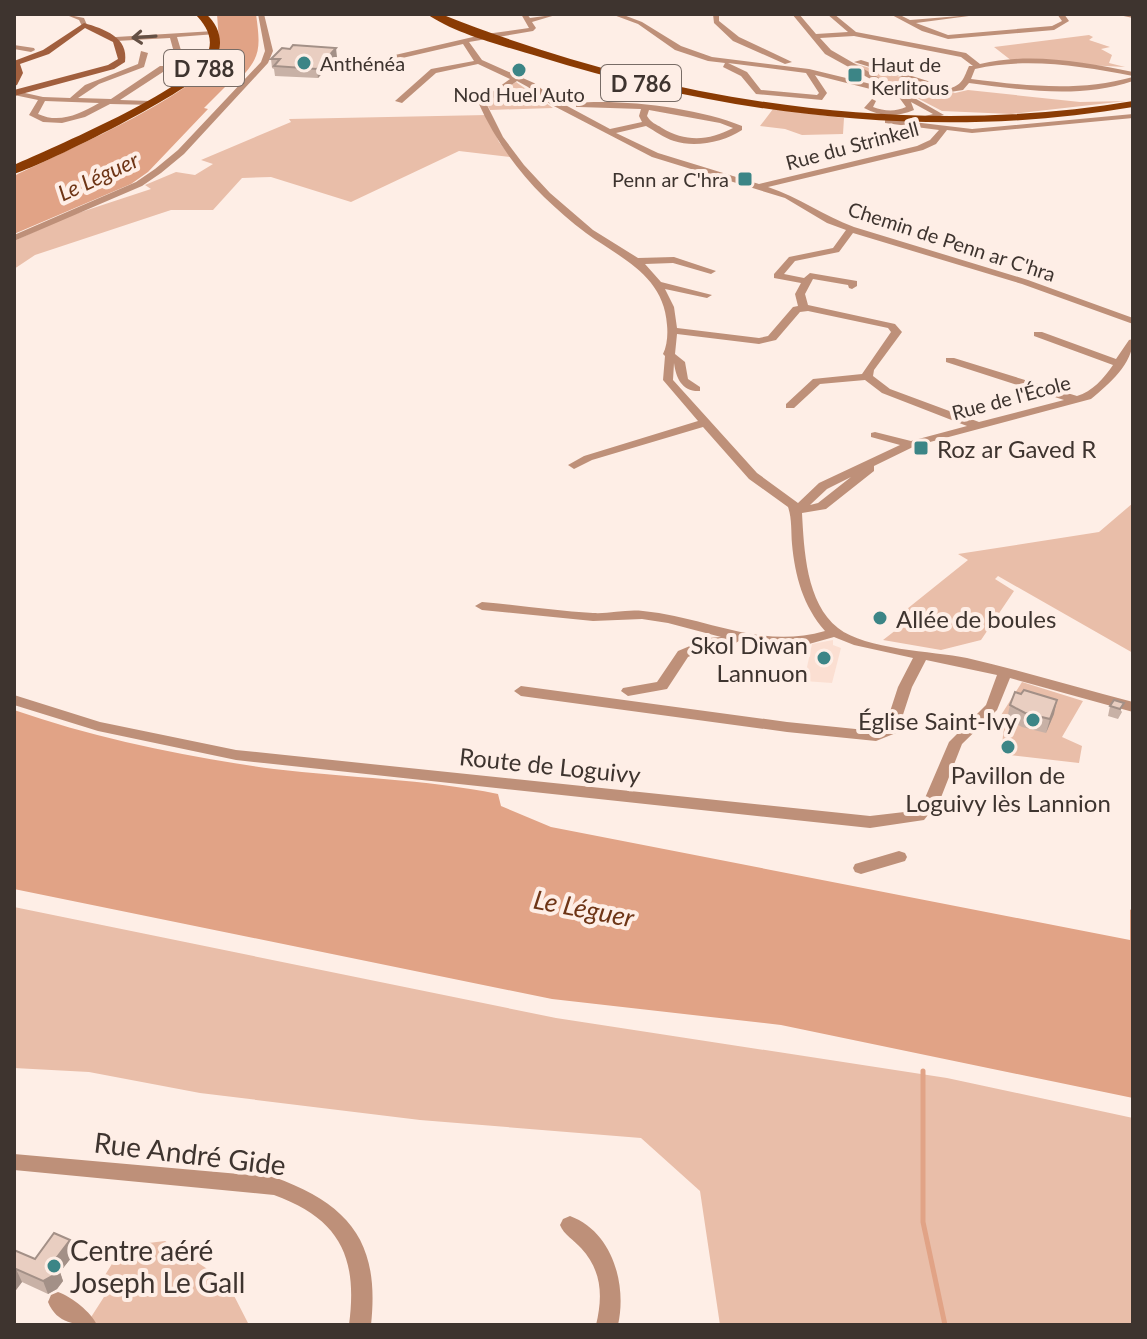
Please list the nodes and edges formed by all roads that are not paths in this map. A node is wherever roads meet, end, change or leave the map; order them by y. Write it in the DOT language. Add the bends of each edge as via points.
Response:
graph roads {
  1 [pos="67,14"];
  2 [pos="194,14"];
  3 [pos="201,14"];
  4 [pos="261,14"];
  5 [pos="274,14"];
  6 [pos="304,14"];
  7 [pos="556,14"];
  8 [pos="614,14"];
  9 [pos="716,14"];
  10 [pos="795,14"];
  11 [pos="830,14"];
  12 [pos="893,14"];
  13 [pos="981,14"];
  14 [pos="1060,14"];
  15 [pos="1117,14"];
  16 [pos="437,15"];
  17 [pos="1133,16"];
  18 [pos="526,17"];
  19 [pos="909,22"];
  20 [pos="84,25"];
  21 [pos="214,33"];
  22 [pos="854,34"];
  23 [pos="484,35"];
  24 [pos="173,36"];
  25 [pos="814,36"];
  26 [pos="116,39"];
  27 [pos="466,43"];
  28 [pos="14,47"];
  29 [pos="31,50"];
  30 [pos="828,52"];
  31 [pos="144,53"];
  32 [pos="398,57"];
  33 [pos="711,59"];
  34 [pos="479,62"];
  35 [pos="14,63"];
  36 [pos="1042,64"];
  37 [pos="978,66"];
  38 [pos="182,67"];
  39 [pos="163,68"];
  40 [pos="809,71"];
  41 [pos="1053,72"];
  42 [pos="1133,76"];
  43 [pos="515,79"];
  44 [pos="967,81"];
  45 [pos="1065,81"];
  46 [pos="1076,89"];
  47 [pos="14,90"];
  48 [pos="901,94"];
  49 [pos="43,99"];
  50 [pos="73,99"];
  51 [pos="111,101"];
  52 [pos="399,101"];
  53 [pos="872,101"];
  54 [pos="916,102"];
  55 [pos="151,103"];
  56 [pos="1133,104"];
  57 [pos="579,105"];
  58 [pos="646,107"];
  59 [pos="801,108"];
  60 [pos="940,115"];
  61 [pos="1133,116"];
  62 [pos="911,120"];
  63 [pos="954,120"];
  64 [pos="647,123"];
  65 [pos="944,129"];
  66 [pos="608,132"];
  67 [pos="19,168"];
  68 [pos="762,186"];
  69 [pos="851,229"];
  70 [pos="14,238"];
  71 [pos="637,261"];
  72 [pos="711,271"];
  73 [pos="807,281"];
  74 [pos="658,284"];
  75 [pos="852,286"];
  76 [pos="707,295"];
  77 [pos="800,309"];
  78 [pos="1132,321"];
  79 [pos="675,331"];
  80 [pos="1038,334"];
  81 [pos="1133,342"];
  82 [pos="668,354"];
  83 [pos="950,360"];
  84 [pos="1119,364"];
  85 [pos="867,377"];
  86 [pos="696,389"];
  87 [pos="1077,401"];
  88 [pos="790,406"];
  89 [pos="704,423"];
  90 [pos="981,427"];
  91 [pos="875,435"];
  92 [pos="911,444"];
  93 [pos="877,462"];
  94 [pos="574,465"];
  95 [pos="822,506"];
  96 [pos="796,511"];
  97 [pos="797,552"];
  98 [pos="482,606"];
  99 [pos="835,632"];
  100 [pos="741,640"];
  101 [pos="922,654"];
  102 [pos="1005,673"];
  103 [pos="521,691"];
  104 [pos="628,691"];
  105 [pos="14,700"];
  106 [pos="1133,707"];
  107 [pos="899,857"];
  108 [pos="861,868"];
  109 [pos="14,1162"];
  110 [pos="570,1225"];
  111 [pos="58,1302"];
  112 [pos="86,1325"];
  113 [pos="360,1325"];
  114 [pos="607,1325"];
  1 -- 20 [label="street"];
  2 -- 3 [label="main road"];
  3 -- 21 [label="main road, D 788"];
  4 -- 70 [label="street" via="269,51 264,63 181,152 139,184"];
  5 -- 6 [label="street"];
  7 -- 18 [label="street"];
  8 -- 33 [label="street"];
  9 -- 40 [label="street" via="716,22 736,39"];
  10 -- 25 [label="street"];
  11 -- 22 [label="street"];
  12 -- 19 [label="street"];
  13 -- 19 [label="street"];
  14 -- 19 [label="street" via="1066,21 1054,28 963,37 935,34"];
  15 -- 17 [label="street"];
  16 -- 23 [label="main road, D 786"];
  18 -- 23 [label="street" via="531,30"];
  20 -- 26 [label="main road"];
  20 -- 35 [label="main road" via="46,52"];
  21 -- 24 [label="street"];
  21 -- 55 [label="main road, D 788" via="212,58 203,68"];
  22 -- 25 [label="street"];
  22 -- 37 [label="street" via="963,55"];
  23 -- 27 [label="street"];
  23 -- 59 [label="main road, D 786" via="621,79"];
  24 -- 26 [label="street, one-way"];
  24 -- 38 [label="street"];
  25 -- 30 [label="street"];
  26 -- 47 [label="main road" via="124,56 111,67"];
  27 -- 32 [label="street"];
  27 -- 34 [label="street"];
  28 -- 29 [label="street"];
  30 -- 44 [label="street" via="950,90"];
  30 -- 48 [label="street"];
  31 -- 50 [label="street" via="141,65 85,86"];
  33 -- 40 [label="street"];
  33 -- 40 [label="street" via="744,74 759,92 819,98 823,93"];
  34 -- 43 [label="street, Chemin de Penn ar C'hra"];
  34 -- 52 [label="street" via="434,71"];
  35 -- 47 [label="main road" via="19,73"];
  36 -- 37 [label="street"];
  36 -- 41 [label="street"];
  36 -- 42 [label="street"];
  37 -- 44 [label="street" via="969,70"];
  39 -- 51 [label="street"];
  40 -- 48 [label="street"];
  42 -- 46 [label="street" via="1112,86"];
  43 -- 66 [label="street, Chemin de Penn ar C'hra"];
  43 -- 71 [label="street" via="482,102 499,142 578,223"];
  44 -- 46 [label="street"];
  45 -- 46 [label="street"];
  47 -- 49 [label="street"];
  48 -- 53 [label="street" via="911,108 907,111 873,110 868,108"];
  48 -- 54 [label="street"];
  49 -- 50 [label="street"];
  49 -- 51 [label="street" via="33,115 55,121 82,116"];
  50 -- 51 [label="street"];
  51 -- 55 [label="street"];
  54 -- 60 [label="street"];
  54 -- 62 [label="street" via="926,110"];
  55 -- 67 [label="main road, D 788"];
  56 -- 63 [label="main road, D 786" via="1049,117"];
  57 -- 58 [label="street"];
  58 -- 64 [label="street"];
  58 -- 64 [label="street" via="739,128 688,141"];
  59 -- 62 [label="main road, D 786"];
  59 -- 65 [label="street"];
  60 -- 62 [label="street"];
  60 -- 63 [label="street"];
  61 -- 65 [label="street"];
  62 -- 63 [label="main road, D 786"];
  64 -- 66 [label="street"];
  65 -- 68 [label="street, Rue du Strinkell" via="920,148"];
  66 -- 68 [label="street, Chemin de Penn ar C'hra" via="655,155"];
  68 -- 69 [label="street, Chemin de Penn ar C'hra"];
  69 -- 73 [label="street" via="836,250 792,259 777,276"];
  69 -- 78 [label="street, Chemin de Penn ar C'hra"];
  71 -- 72 [label="street" via="674,260"];
  71 -- 74 [label="street"];
  73 -- 75 [label="street" via="810,276"];
  73 -- 77 [label="street"];
  74 -- 76 [label="street"];
  74 -- 79 [label="street"];
  77 -- 79 [label="street" via="772,338 759,341"];
  77 -- 85 [label="street" via="891,326 897,332"];
  79 -- 82 [label="street"];
  80 -- 84 [label="street"];
  81 -- 84 [label="street, Rue de l'École"];
  82 -- 86 [label="street" via="680,362 686,385"];
  82 -- 89 [label="street" via="668,380"];
  83 -- 87 [label="street"];
  84 -- 87 [label="street, Rue de l'École" via="1097,390"];
  85 -- 88 [label="street" via="817,381"];
  85 -- 90 [label="street" via="886,391"];
  87 -- 90 [label="street, Rue de l'École"];
  89 -- 94 [label="street"];
  89 -- 96 [label="street" via="753,476"];
  90 -- 92 [label="street, Rue de l'École"];
  91 -- 92 [label="street"];
  92 -- 93 [label="street, Rue de l'École"];
  93 -- 95 [label="street, Rue de l'École"];
  93 -- 96 [label="street, Rue de l'École" via="823,486"];
  95 -- 96 [label="street, Rue de l'École"];
  95 -- 97 [label="street" via="803,522"];
  96 -- 97 [label="street"];
  97 -- 99 [label="street" via="803,578 823,620"];
  98 -- 100 [label="street" via="597,617 640,615 698,624"];
  99 -- 100 [label="street" via="817,640 776,644"];
  99 -- 101 [label="street" via="862,643"];
  100 -- 104 [label="street" via="714,641 683,654 662,686"];
  101 -- 102 [label="street"];
  101 -- 103 [label="street" via="891,730 876,736"];
  102 -- 105 [label="street, Route de Loguivy" via="992,707 956,742 932,800 918,816 870,822 236,755 98,726"];
  102 -- 106 [label="street"];
  107 -- 108 [label="street"];
  109 -- 113 [label="street, Rue André Gide" via="293,1192 329,1213 356,1250 364,1297"];
  110 -- 114 [label="street" via="587,1237 605,1262 613,1285"];
  111 -- 112 [label="street"];
}
